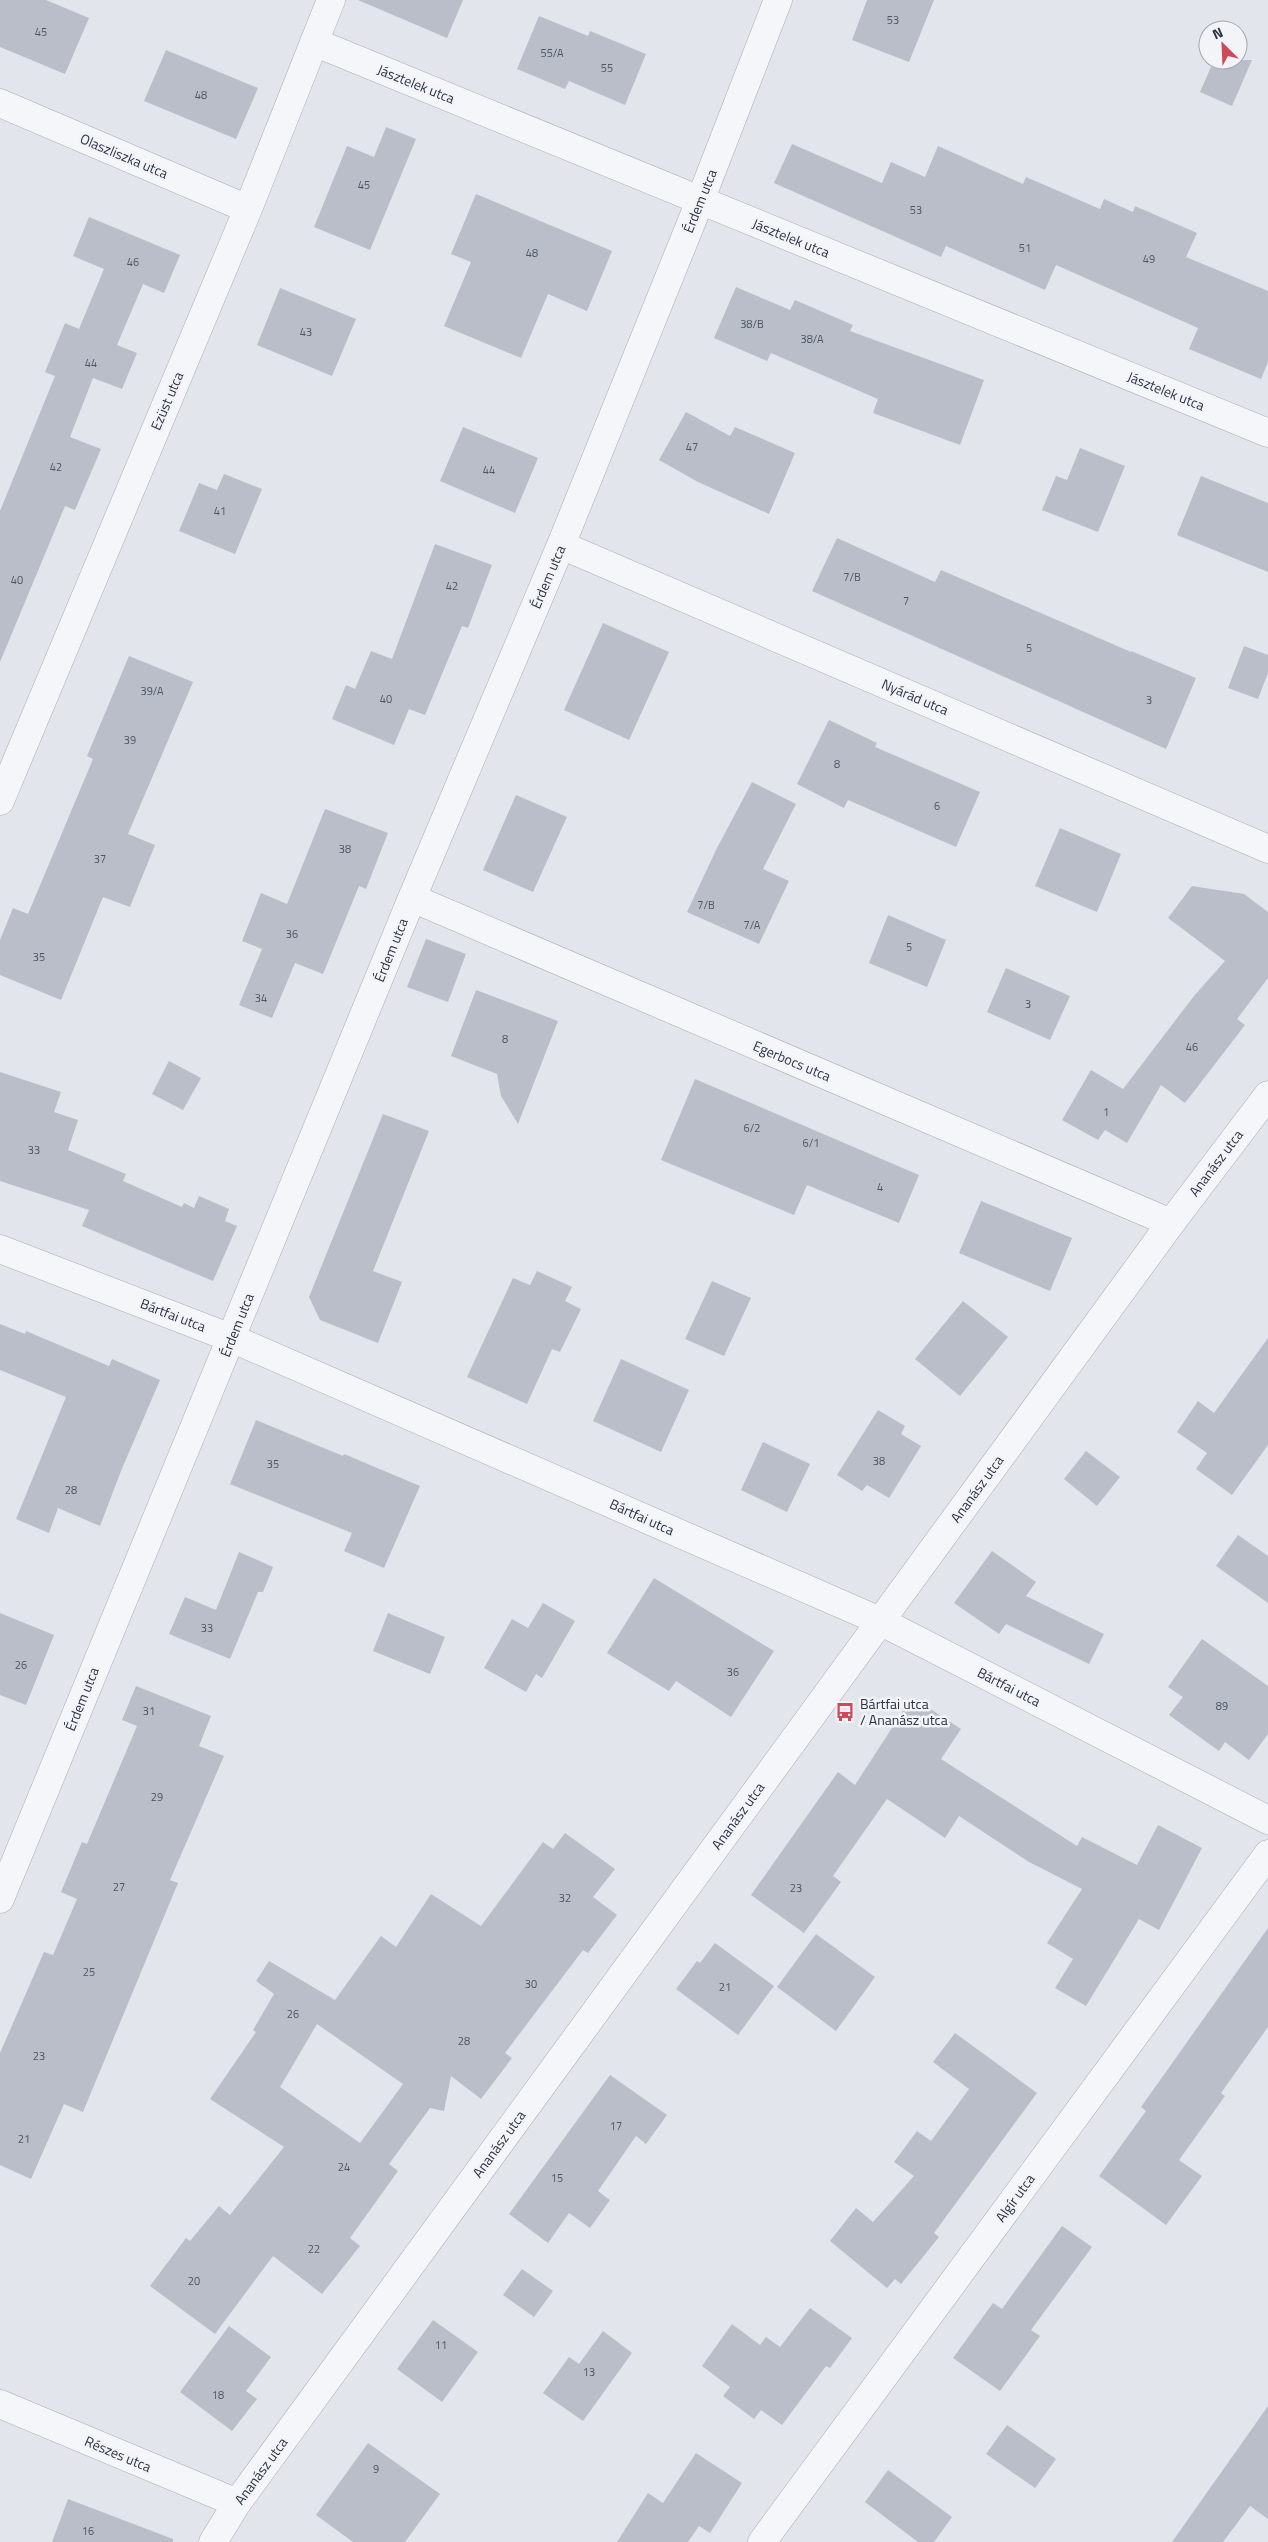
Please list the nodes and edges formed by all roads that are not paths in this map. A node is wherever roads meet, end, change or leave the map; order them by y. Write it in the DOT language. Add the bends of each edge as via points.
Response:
graph roads {
  1 [pos="331,0"];
  2 [pos="778,0"];
  3 [pos="314,42"];
  4 [pos="0,103"];
  5 [pos="700,201"];
  6 [pos="248,209"];
  7 [pos="1268,433"];
  8 [pos="561,545"];
  9 [pos="0,801"];
  10 [pos="1268,848"];
  11 [pos="412,898"];
  12 [pos="1268,1095"];
  13 [pos="1171,1223"];
  14 [pos="0,1249"];
  15 [pos="231,1338"];
  16 [pos="880,1621"];
  17 [pos="1268,1820"];
  18 [pos="1268,1854"];
  19 [pos="0,1899"];
  20 [pos="0,2404"];
  21 [pos="237,2504"];
  22 [pos="213,2542"];
  23 [pos="762,2542"];
  1 -- 3 [label="street, Ezüst utca"];
  2 -- 5 [label="street, Érdem utca"];
  3 -- 5 [label="street, Jásztelek utca"];
  3 -- 6 [label="street, Ezüst utca"];
  4 -- 6 [label="street, Olaszliszka utca"];
  5 -- 7 [label="street, Jásztelek utca"];
  5 -- 8 [label="street, Érdem utca"];
  6 -- 9 [label="street, Ezüst utca"];
  8 -- 10 [label="street, Nyárád utca"];
  8 -- 11 [label="street, Érdem utca"];
  11 -- 13 [label="street, Egerbocs utca"];
  11 -- 15 [label="street, Érdem utca"];
  12 -- 13 [label="street, Ananász utca"];
  13 -- 16 [label="street, Ananász utca"];
  14 -- 15 [label="street, Bártfai utca"];
  15 -- 16 [label="street, Bártfai utca"];
  15 -- 19 [label="street, Érdem utca"];
  16 -- 17 [label="street, Bártfai utca"];
  16 -- 21 [label="street, Ananász utca"];
  18 -- 23 [label="street, Algír utca"];
  20 -- 21 [label="street, Részes utca"];
  21 -- 22 [label="street, Ananász utca"];
}
